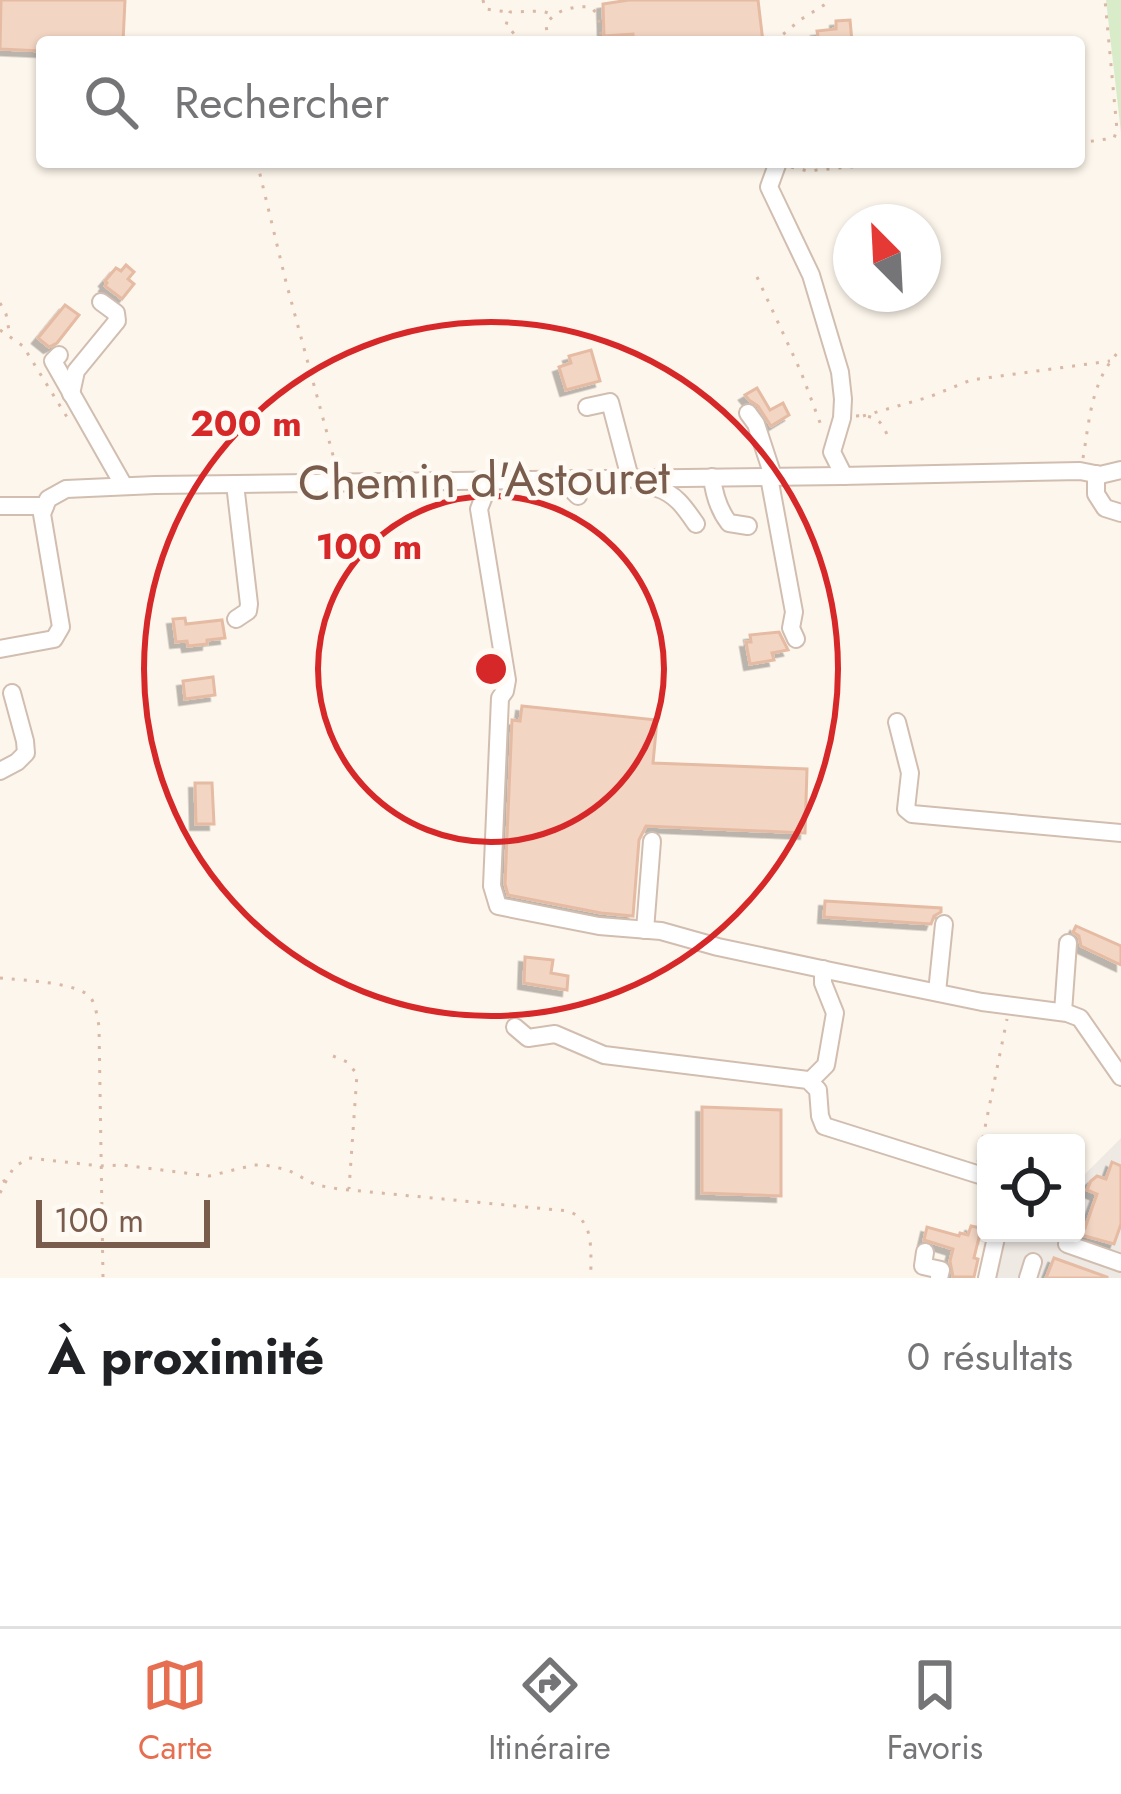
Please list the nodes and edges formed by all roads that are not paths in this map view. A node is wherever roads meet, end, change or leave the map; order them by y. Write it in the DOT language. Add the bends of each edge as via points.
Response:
graph roads {
  1 [pos="776,168"];
  2 [pos="101,302"];
  3 [pos="59,355"];
  4 [pos="71,394"];
  5 [pos="587,407"];
  6 [pos="748,413"];
  7 [pos="1105,469"];
  8 [pos="844,476"];
  9 [pos="712,477"];
  10 [pos="771,477"];
  11 [pos="630,478"];
  12 [pos="657,478"];
  13 [pos="484,481"];
  14 [pos="236,484"];
  15 [pos="124,486"];
  16 [pos="0,506"];
  17 [pos="45,506"];
  18 [pos="1121,513"];
  19 [pos="696,524"];
  20 [pos="748,526"];
  21 [pos="236,619"];
  22 [pos="796,639"];
  23 [pos="0,649"];
  24 [pos="12,694"];
  25 [pos="897,722"];
  26 [pos="0,771"];
  27 [pos="1121,832"];
  28 [pos="652,841"];
  29 [pos="944,924"];
  30 [pos="645,930"];
  31 [pos="1067,943"];
  32 [pos="823,969"];
  33 [pos="937,992"];
  34 [pos="1063,1012"];
  35 [pos="514,1027"];
  36 [pos="1121,1077"];
  37 [pos="810,1081"];
  38 [pos="977,1173"];
  39 [pos="995,1242"];
  40 [pos="1067,1244"];
  41 [pos="925,1252"];
  42 [pos="1121,1263"];
  43 [pos="939,1278"];
  44 [pos="987,1278"];
  1 -- 8 [label="street" via="769,187 811,274 843,386 832,452"];
  2 -- 4 [label="street" via="117,321 76,371"];
  3 -- 4 [label="street" via="53,361"];
  4 -- 15 [label="street"];
  5 -- 11 [label="street" via="610,402"];
  6 -- 10 [label="street"];
  7 -- 8 [label="street, Chemin d'Astouret"];
  7 -- 18 [label="street" via="1096,494"];
  8 -- 10 [label="street, Chemin d'Astouret"];
  9 -- 10 [label="street, Chemin d'Astouret"];
  9 -- 12 [label="street, Chemin d'Astouret"];
  9 -- 20 [label="street" via="723,514"];
  10 -- 22 [label="street"];
  11 -- 12 [label="street, Chemin d'Astouret"];
  11 -- 13 [label="street, Chemin d'Astouret" via="575,488"];
  12 -- 19 [label="street" via="657,488"];
  13 -- 14 [label="street, Chemin d'Astouret"];
  13 -- 30 [label="street" via="479,508 498,678 507,680 496,768 497,906"];
  14 -- 15 [label="street, Chemin d'Astouret"];
  14 -- 21 [label="street" via="249,604"];
  15 -- 17 [label="street, Chemin d'Astouret" via="66,489"];
  16 -- 17 [label="street, Chemin d'Astouret"];
  17 -- 23 [label="street" via="62,627 54,639"];
  24 -- 26 [label="street" via="26,753"];
  25 -- 27 [label="street" via="912,814"];
  28 -- 30 [label="street"];
  29 -- 33 [label="street"];
  30 -- 32 [label="street"];
  31 -- 34 [label="street"];
  32 -- 33 [label="street"];
  32 -- 37 [label="street" via="835,1013 826,1065"];
  33 -- 34 [label="street"];
  34 -- 36 [label="street" via="1080,1018"];
  35 -- 37 [label="street" via="528,1038 555,1034 604,1055"];
  37 -- 38 [label="street" via="824,1126"];
  39 -- 44 [label="street"];
  40 -- 42 [label="street"];
  41 -- 43 [label="street" via="923,1266 941,1270"];
}
